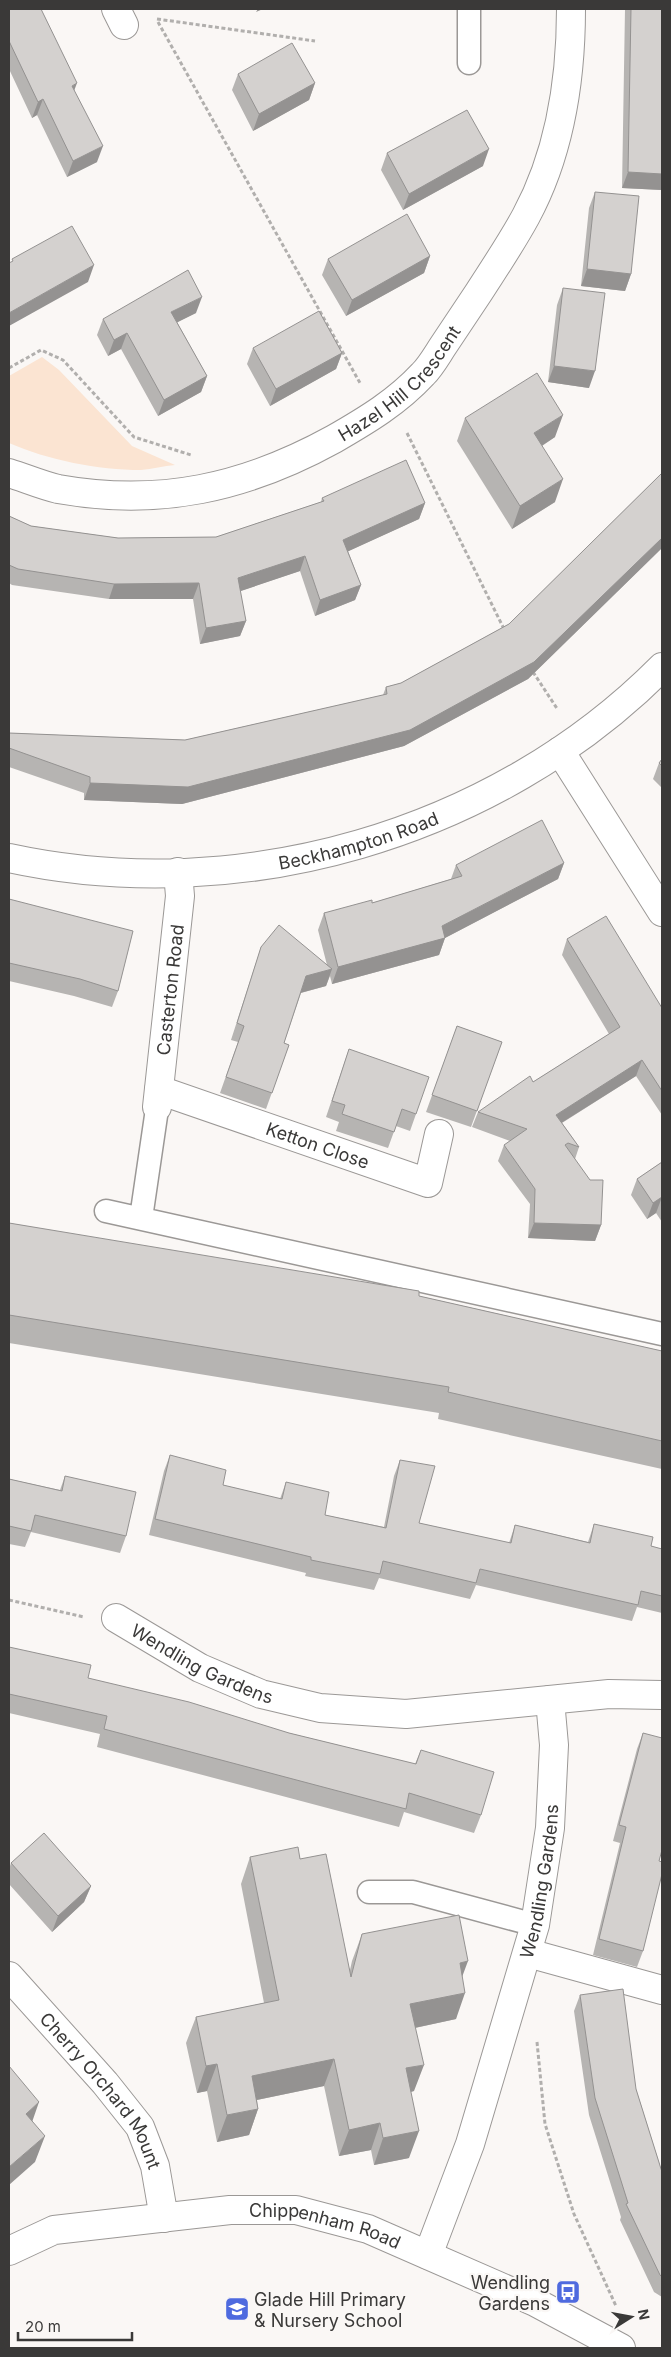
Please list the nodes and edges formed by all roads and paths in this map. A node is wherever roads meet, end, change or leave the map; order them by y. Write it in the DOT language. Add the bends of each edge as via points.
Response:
graph roads {
  1 [pos="470,9"];
  2 [pos="571,9"];
  3 [pos="120,17"];
  4 [pos="156,19"];
  5 [pos="315,41"];
  6 [pos="469,63"];
  7 [pos="9,368"];
  8 [pos="385,408"];
  9 [pos="9,473"];
  10 [pos="210,488"];
  11 [pos="509,636"];
  12 [pos="662,666"];
  13 [pos="530,668"];
  14 [pos="568,745"];
  15 [pos="9,858"];
  16 [pos="178,872"];
  17 [pos="662,912"];
  18 [pos="158,1099"];
  19 [pos="440,1134"];
  20 [pos="106,1210"];
  21 [pos="141,1218"];
  22 [pos="662,1334"];
  23 [pos="9,1600"];
  24 [pos="116,1618"];
  25 [pos="662,1695"];
  26 [pos="550,1700"];
  27 [pos="369,1892"];
  28 [pos="535,1925"];
  29 [pos="528,1953"];
  30 [pos="9,1976"];
  31 [pos="662,1990"];
  32 [pos="509,2017"];
  33 [pos="164,2218"];
  34 [pos="9,2251"];
  35 [pos="428,2255"];
  36 [pos="617,2309"];
  37 [pos="622,2348"];
  1 -- 6 [label="lane"];
  2 -- 8 [label="street, Hazel Hill Crescent" via="567,92 545,175 527,216 425,373"];
  3 -- 4 [label="path"];
  4 -- 5 [label="path"];
  4 -- 8 [label="path"];
  7 -- 10 [label="path" via="41,350 64,360 134,437 201,458"];
  8 -- 10 [label="street, Hazel Hill Crescent" via="303,456 255,476"];
  8 -- 11 [label="path"];
  9 -- 10 [label="street, Hazel Hill Crescent" via="55,488 99,495 143,496"];
  12 -- 14 [label="street, Beckhampton Road" via="643,686"];
  13 -- 14 [label="path"];
  14 -- 16 [label="street, Beckhampton Road" via="482,796 366,843 326,855 285,862 237,869"];
  14 -- 17 [label="street"];
  15 -- 16 [label="street, Beckhampton Road" via="54,868"];
  16 -- 18 [label="street, Casterton Road" via="179,904"];
  18 -- 19 [label="street, Ketton Close" via="428,1183"];
  18 -- 21 [label="lane"];
  20 -- 21 [label="lane"];
  21 -- 22 [label="lane"];
  23 -- 24 [label="path, Wendling Gardens" via="88,1618"];
  24 -- 26 [label="street, Wendling Gardens" via="200,1668 261,1694 320,1708 406,1714"];
  25 -- 26 [label="street, Wendling Gardens" via="609,1694"];
  26 -- 28 [label="street, Wendling Gardens" via="554,1745 550,1828"];
  27 -- 28 [label="lane" via="414,1892"];
  28 -- 29 [label="street, Wendling Gardens"];
  29 -- 31 [label="street"];
  29 -- 32 [label="street, Wendling Gardens"];
  30 -- 33 [label="street, Cherry Orchard Mount" via="140,2127 154,2166"];
  32 -- 35 [label="street, Wendling Gardens" via="470,2144"];
  32 -- 36 [label="path" via="536,2032 545,2124 574,2214"];
  33 -- 34 [label="street, Chippenham Road" via="54,2230"];
  33 -- 35 [label="street, Chippenham Road" via="230,2210 296,2210 368,2229"];
  35 -- 37 [label="street, Chippenham Road" via="535,2302"];
}
